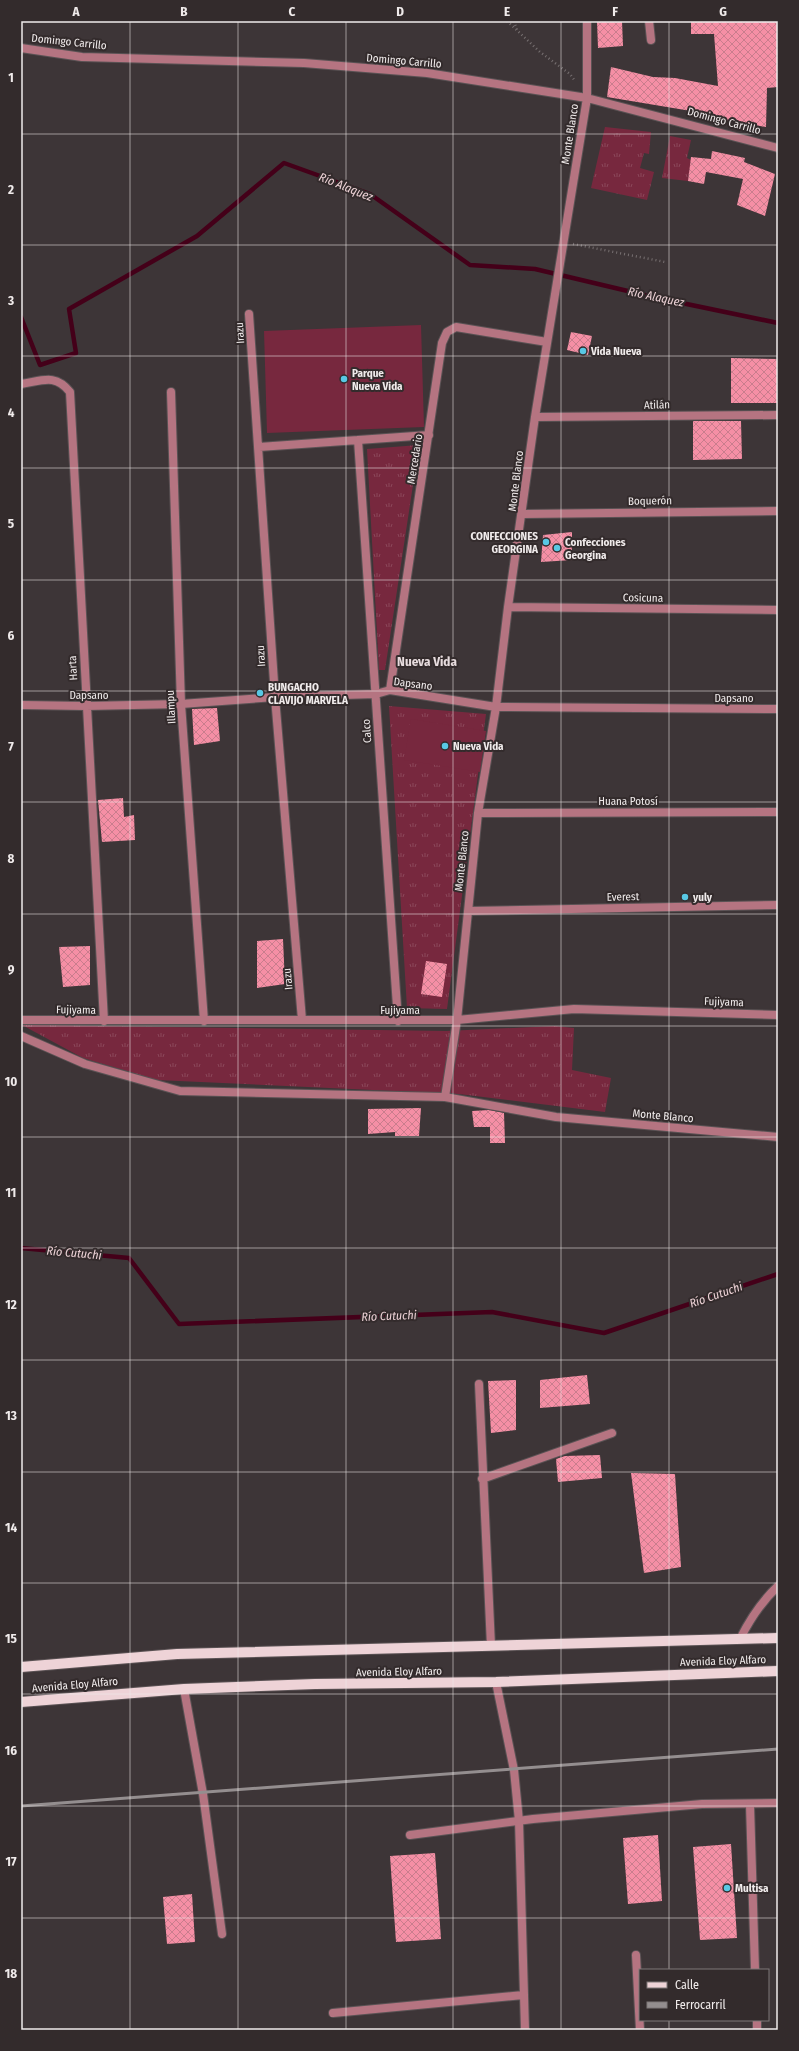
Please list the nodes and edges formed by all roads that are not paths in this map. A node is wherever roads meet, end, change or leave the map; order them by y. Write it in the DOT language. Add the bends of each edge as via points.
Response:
graph roads {
  1 [pos="588,21"];
  2 [pos="649,21"];
  3 [pos="651,40"];
  4 [pos="21,48"];
  5 [pos="587,98"];
  6 [pos="778,148"];
  7 [pos="249,314"];
  8 [pos="547,342"];
  9 [pos="21,384"];
  10 [pos="171,392"];
  11 [pos="778,415"];
  12 [pos="535,417"];
  13 [pos="429,435"];
  14 [pos="358,440"];
  15 [pos="259,447"];
  16 [pos="778,511"];
  17 [pos="523,514"];
  18 [pos="508,607"];
  19 [pos="778,610"];
  20 [pos="390,690"];
  21 [pos="376,694"];
  22 [pos="275,697"];
  23 [pos="181,704"];
  24 [pos="21,705"];
  25 [pos="86,706"];
  26 [pos="496,708"];
  27 [pos="778,709"];
  28 [pos="478,812"];
  29 [pos="778,812"];
  30 [pos="778,905"];
  31 [pos="468,911"];
  32 [pos="778,1015"];
  33 [pos="21,1020"];
  34 [pos="302,1020"];
  35 [pos="457,1020"];
  36 [pos="104,1021"];
  37 [pos="204,1021"];
  38 [pos="398,1021"];
  39 [pos="21,1036"];
  40 [pos="445,1097"];
  41 [pos="778,1137"];
  42 [pos="479,1384"];
  43 [pos="612,1433"];
  44 [pos="482,1479"];
  45 [pos="778,1586"];
  46 [pos="778,1638"];
  47 [pos="740,1640"];
  48 [pos="490,1646"];
  49 [pos="21,1667"];
  50 [pos="778,1671"];
  51 [pos="496,1682"];
  52 [pos="184,1689"];
  53 [pos="21,1702"];
  54 [pos="778,1803"];
  55 [pos="750,1804"];
  56 [pos="519,1821"];
  57 [pos="410,1834"];
  58 [pos="222,1934"];
  59 [pos="636,1955"];
  60 [pos="755,1969"];
  61 [pos="523,1995"];
  62 [pos="639,2011"];
  63 [pos="333,2013"];
  64 [pos="525,2030"];
  1 -- 5 [label="street, Monte Blanco"];
  2 -- 3 [label="street"];
  4 -- 5 [label="street, Domingo Carrillo" via="82,57 304,63 427,73"];
  5 -- 6 [label="street, Domingo Carrillo"];
  5 -- 8 [label="street, Monte Blanco"];
  7 -- 15 [label="street, Irazu"];
  8 -- 12 [label="street, Monte Blanco"];
  8 -- 13 [label="street, Mercedario" via="456,327 447,332 442,343"];
  9 -- 25 [label="street, Harta" via="54,379 63,383 70,392"];
  10 -- 23 [label="street, Illampu"];
  11 -- 12 [label="street, Atilán"];
  12 -- 17 [label="street, Monte Blanco"];
  13 -- 14 [label="street"];
  13 -- 20 [label="street, Mercedario"];
  14 -- 15 [label="street"];
  14 -- 21 [label="street, Calco"];
  15 -- 22 [label="street, Irazu"];
  16 -- 17 [label="street, Boquerón"];
  17 -- 18 [label="street, Monte Blanco"];
  18 -- 19 [label="street, Cosicuna"];
  18 -- 26 [label="street, Monte Blanco"];
  20 -- 21 [label="street, Dapsano"];
  20 -- 26 [label="street, Dapsano"];
  21 -- 22 [label="street, Dapsano"];
  21 -- 38 [label="street, Calco"];
  22 -- 23 [label="street, Dapsano"];
  22 -- 34 [label="street, Irazu"];
  23 -- 25 [label="street, Dapsano"];
  23 -- 37 [label="street, Illampu"];
  24 -- 25 [label="street, Dapsano"];
  25 -- 36 [label="street, Harta"];
  26 -- 27 [label="street, Dapsano"];
  26 -- 28 [label="street, Monte Blanco"];
  28 -- 29 [label="street, Huana Potosí"];
  28 -- 31 [label="street, Monte Blanco"];
  30 -- 31 [label="street, Everest"];
  31 -- 35 [label="street, Monte Blanco"];
  32 -- 35 [label="street, Fujiyama" via="574,1009"];
  33 -- 36 [label="street, Fujiyama"];
  34 -- 37 [label="street, Fujiyama"];
  34 -- 38 [label="street, Fujiyama"];
  35 -- 38 [label="street, Fujiyama"];
  35 -- 40 [label="street, Monte Blanco"];
  36 -- 37 [label="street, Fujiyama"];
  39 -- 40 [label="street" via="85,1064 180,1091"];
  40 -- 41 [label="street, Monte Blanco" via="556,1117"];
  42 -- 44 [label="street"];
  43 -- 44 [label="street"];
  44 -- 48 [label="street"];
  45 -- 47 [label="street" via="763,1600"];
  46 -- 47 [label="main road, Avenida Eloy Alfaro"];
  47 -- 48 [label="main road, Avenida Eloy Alfaro"];
  48 -- 49 [label="main road, Avenida Eloy Alfaro" via="177,1654"];
  50 -- 51 [label="main road, Avenida Eloy Alfaro"];
  51 -- 52 [label="main road, Avenida Eloy Alfaro" via="315,1684"];
  51 -- 56 [label="street" via="514,1770"];
  52 -- 53 [label="main road, Avenida Eloy Alfaro"];
  52 -- 58 [label="street" via="203,1794"];
  54 -- 55 [label="street"];
  55 -- 56 [label="street" via="702,1804"];
  55 -- 60 [label="street"];
  56 -- 57 [label="street"];
  56 -- 61 [label="street"];
  59 -- 62 [label="street"];
  61 -- 63 [label="street"];
  61 -- 64 [label="street"];
}
